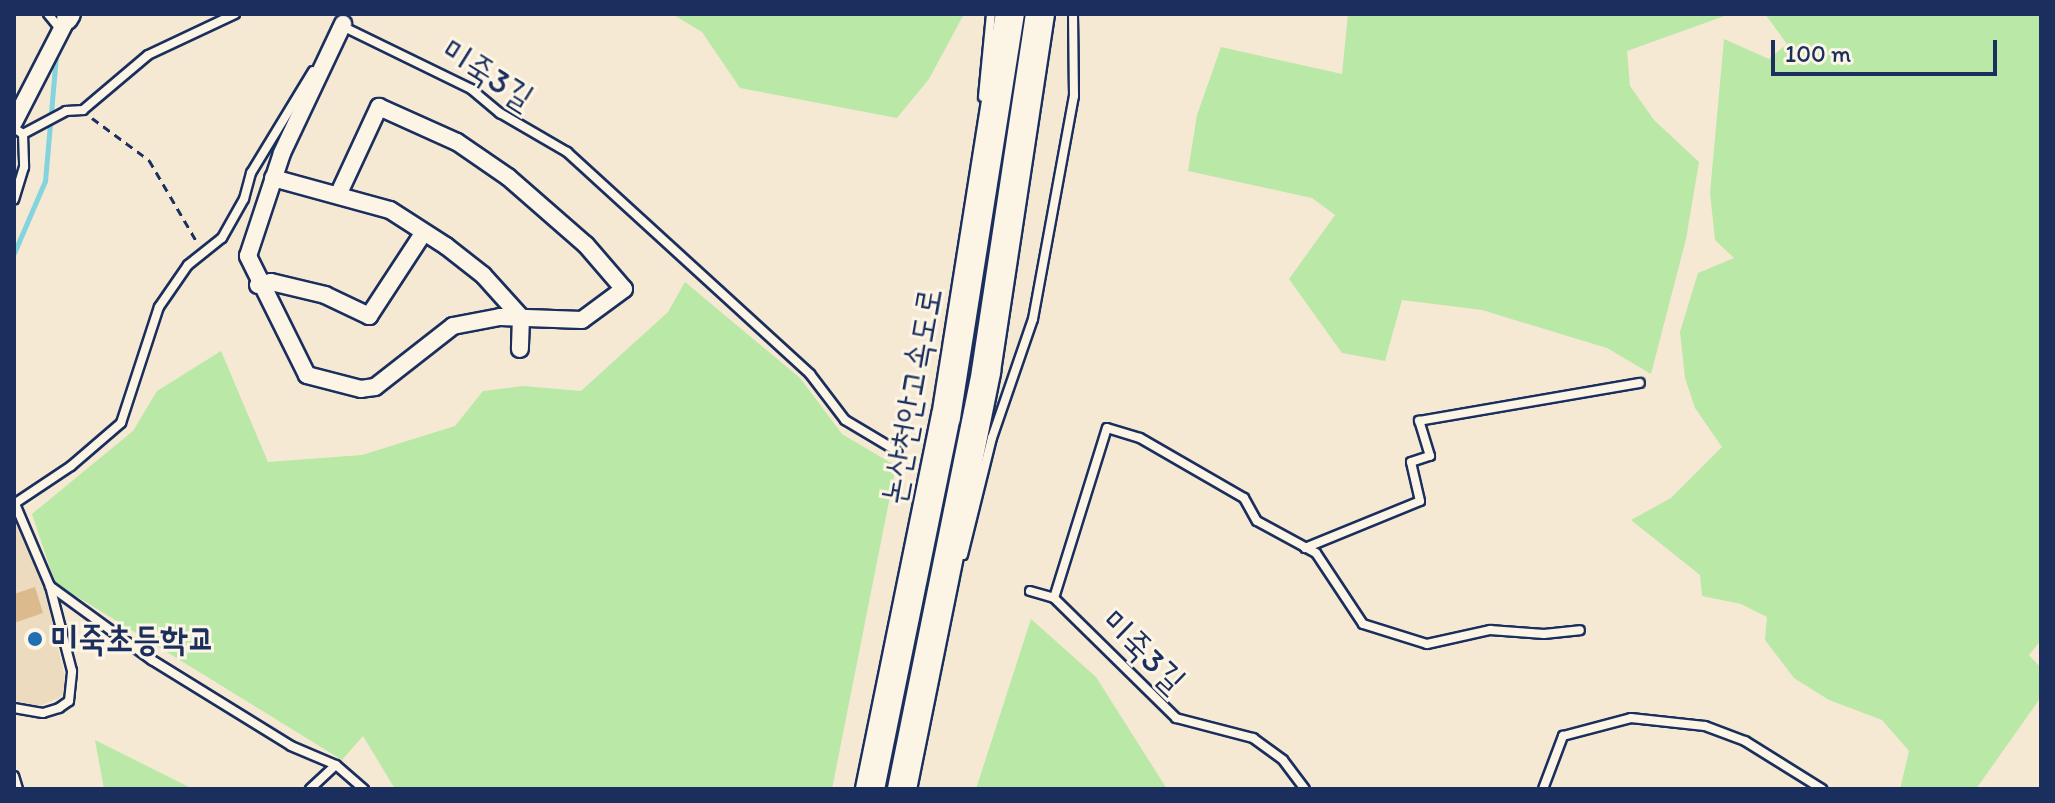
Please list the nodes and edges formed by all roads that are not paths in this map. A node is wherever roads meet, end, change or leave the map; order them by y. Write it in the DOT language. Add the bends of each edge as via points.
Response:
graph roads {
  1 [pos="235,14"];
  2 [pos="991,14"];
  3 [pos="1010,14"];
  4 [pos="1040,14"];
  5 [pos="1073,14"];
  6 [pos="59,19"];
  7 [pos="344,19"];
  8 [pos="981,113"];
  9 [pos="14,128"];
  10 [pos="18,128"];
  11 [pos="979,128"];
  12 [pos="273,178"];
  13 [pos="339,193"];
  14 [pos="14,200"];
  15 [pos="424,232"];
  16 [pos="969,279"];
  17 [pos="258,285"];
  18 [pos="521,317"];
  19 [pos="520,349"];
  20 [pos="1640,383"];
  21 [pos="897,451"];
  22 [pos="15,504"];
  23 [pos="1305,548"];
  24 [pos="960,568"];
  25 [pos="956,582"];
  26 [pos="50,586"];
  27 [pos="1030,591"];
  28 [pos="1054,598"];
  29 [pos="1580,630"];
  30 [pos="930,644"];
  31 [pos="14,708"];
  32 [pos="336,765"];
  33 [pos="14,776"];
  34 [pos="18,789"];
  35 [pos="310,789"];
  36 [pos="364,789"];
  37 [pos="870,789"];
  38 [pos="902,789"];
  39 [pos="1305,789"];
  40 [pos="1543,789"];
  41 [pos="1822,789"];
  1 -- 10 [label="lane" via="163,46 79,110 36,127"];
  2 -- 8 [label="lane"];
  3 -- 16 [label="highway, 논산천안고속도로"];
  4 -- 30 [label="highway, 논산천안고속도로" via="986,371"];
  5 -- 24 [label="lane" via="1074,96 1033,319 992,438"];
  6 -- 10 [label="street"];
  7 -- 12 [label="street"];
  7 -- 21 [label="lane, 미죽3길" via="471,89 500,113 567,152 810,374 845,420"];
  7 -- 22 [label="lane" via="251,173 244,199 222,238 159,307 121,423"];
  9 -- 10 [label="lane"];
  10 -- 14 [label="lane" via="24,167"];
  11 -- 16 [label="lane" via="963,248"];
  12 -- 13 [label="street"];
  12 -- 17 [label="street" via="248,256"];
  13 -- 15 [label="street" via="390,210"];
  13 -- 18 [label="street" via="379,107 457,142 577,236 624,289 582,320"];
  15 -- 17 [label="street" via="369,316 325,295 271,282"];
  15 -- 18 [label="street" via="483,275"];
  16 -- 37 [label="highway, 논산천안고속도로"];
  17 -- 18 [label="street" via="307,375 361,389 386,380 405,359 453,326"];
  18 -- 19 [label="street"];
  20 -- 23 [label="lane" via="1419,421 1430,456 1411,462 1420,501"];
  22 -- 26 [label="lane"];
  23 -- 28 [label="lane" via="1257,521 1244,498 1140,438 1107,428"];
  23 -- 29 [label="lane" via="1316,553 1363,624 1403,637 1427,644 1490,630"];
  25 -- 30 [label="lane" via="946,624"];
  26 -- 31 [label="lane" via="72,671 69,701 43,713"];
  26 -- 32 [label="lane" via="260,729"];
  27 -- 28 [label="lane, 미죽3길"];
  28 -- 39 [label="lane, 미죽3길" via="1176,718 1253,738 1283,760"];
  30 -- 38 [label="highway, 논산천안고속도로"];
  32 -- 35 [label="lane"];
  32 -- 36 [label="lane"];
  33 -- 34 [label="lane"];
  40 -- 41 [label="lane" via="1563,736 1631,718 1705,726 1745,741"];
}
